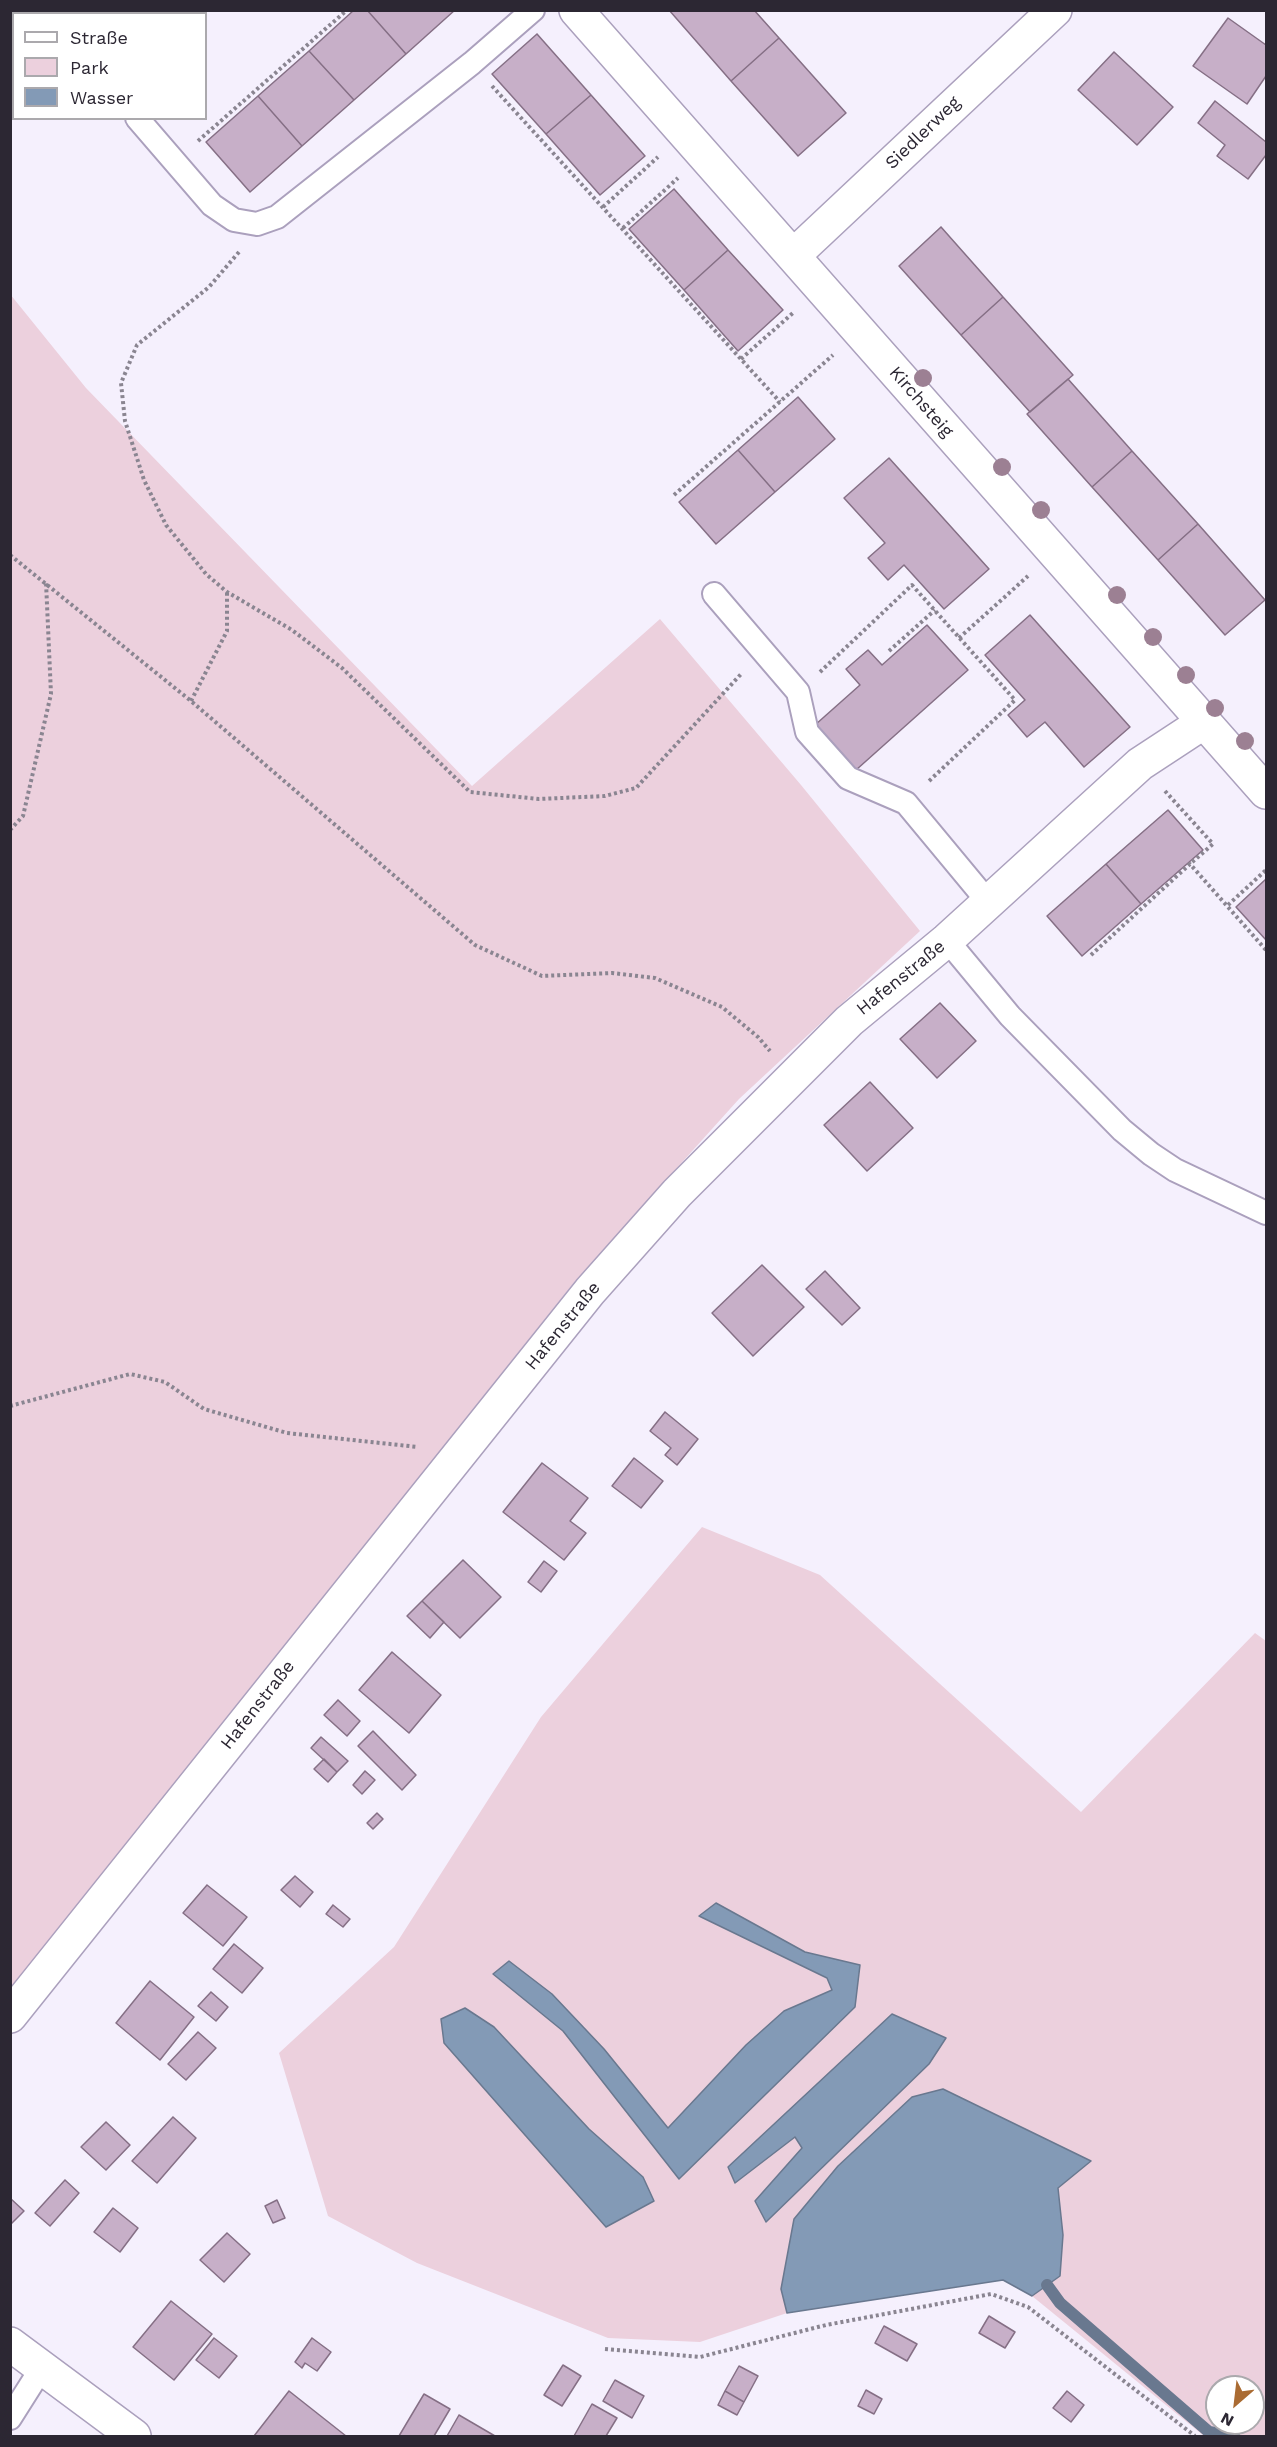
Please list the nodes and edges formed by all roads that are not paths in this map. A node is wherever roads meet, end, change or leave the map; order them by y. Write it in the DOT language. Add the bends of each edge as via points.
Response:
graph roads {
  1 [pos="533,10"];
  2 [pos="576,10"];
  3 [pos="1055,10"];
  4 [pos="139,120"];
  5 [pos="793,256"];
  6 [pos="714,594"];
  7 [pos="1204,722"];
  8 [pos="1266,792"];
  9 [pos="989,903"];
  10 [pos="947,940"];
  11 [pos="1266,1213"];
  12 [pos="10,2016"];
  13 [pos="10,2344"];
  14 [pos="41,2368"];
  15 [pos="10,2418"];
  16 [pos="134,2436"];
  1 -- 4 [label="lane" via="277,217 257,224 234,220 212,205"];
  2 -- 5 [label="street, Kirchsteig"];
  3 -- 5 [label="street, Siedlerweg"];
  5 -- 7 [label="street, Kirchsteig"];
  6 -- 9 [label="lane" via="798,692 807,732 848,778 906,803"];
  7 -- 8 [label="street, Kirchsteig"];
  7 -- 9 [label="street, Hafenstraße" via="1140,764"];
  9 -- 10 [label="street, Hafenstraße"];
  10 -- 11 [label="lane" via="1010,1016 1122,1130 1175,1170"];
  10 -- 12 [label="street, Hafenstraße" via="849,1021 791,1078 677,1193 590,1291"];
  13 -- 14 [label="street"];
  14 -- 15 [label="lane"];
  14 -- 16 [label="street"];
}
